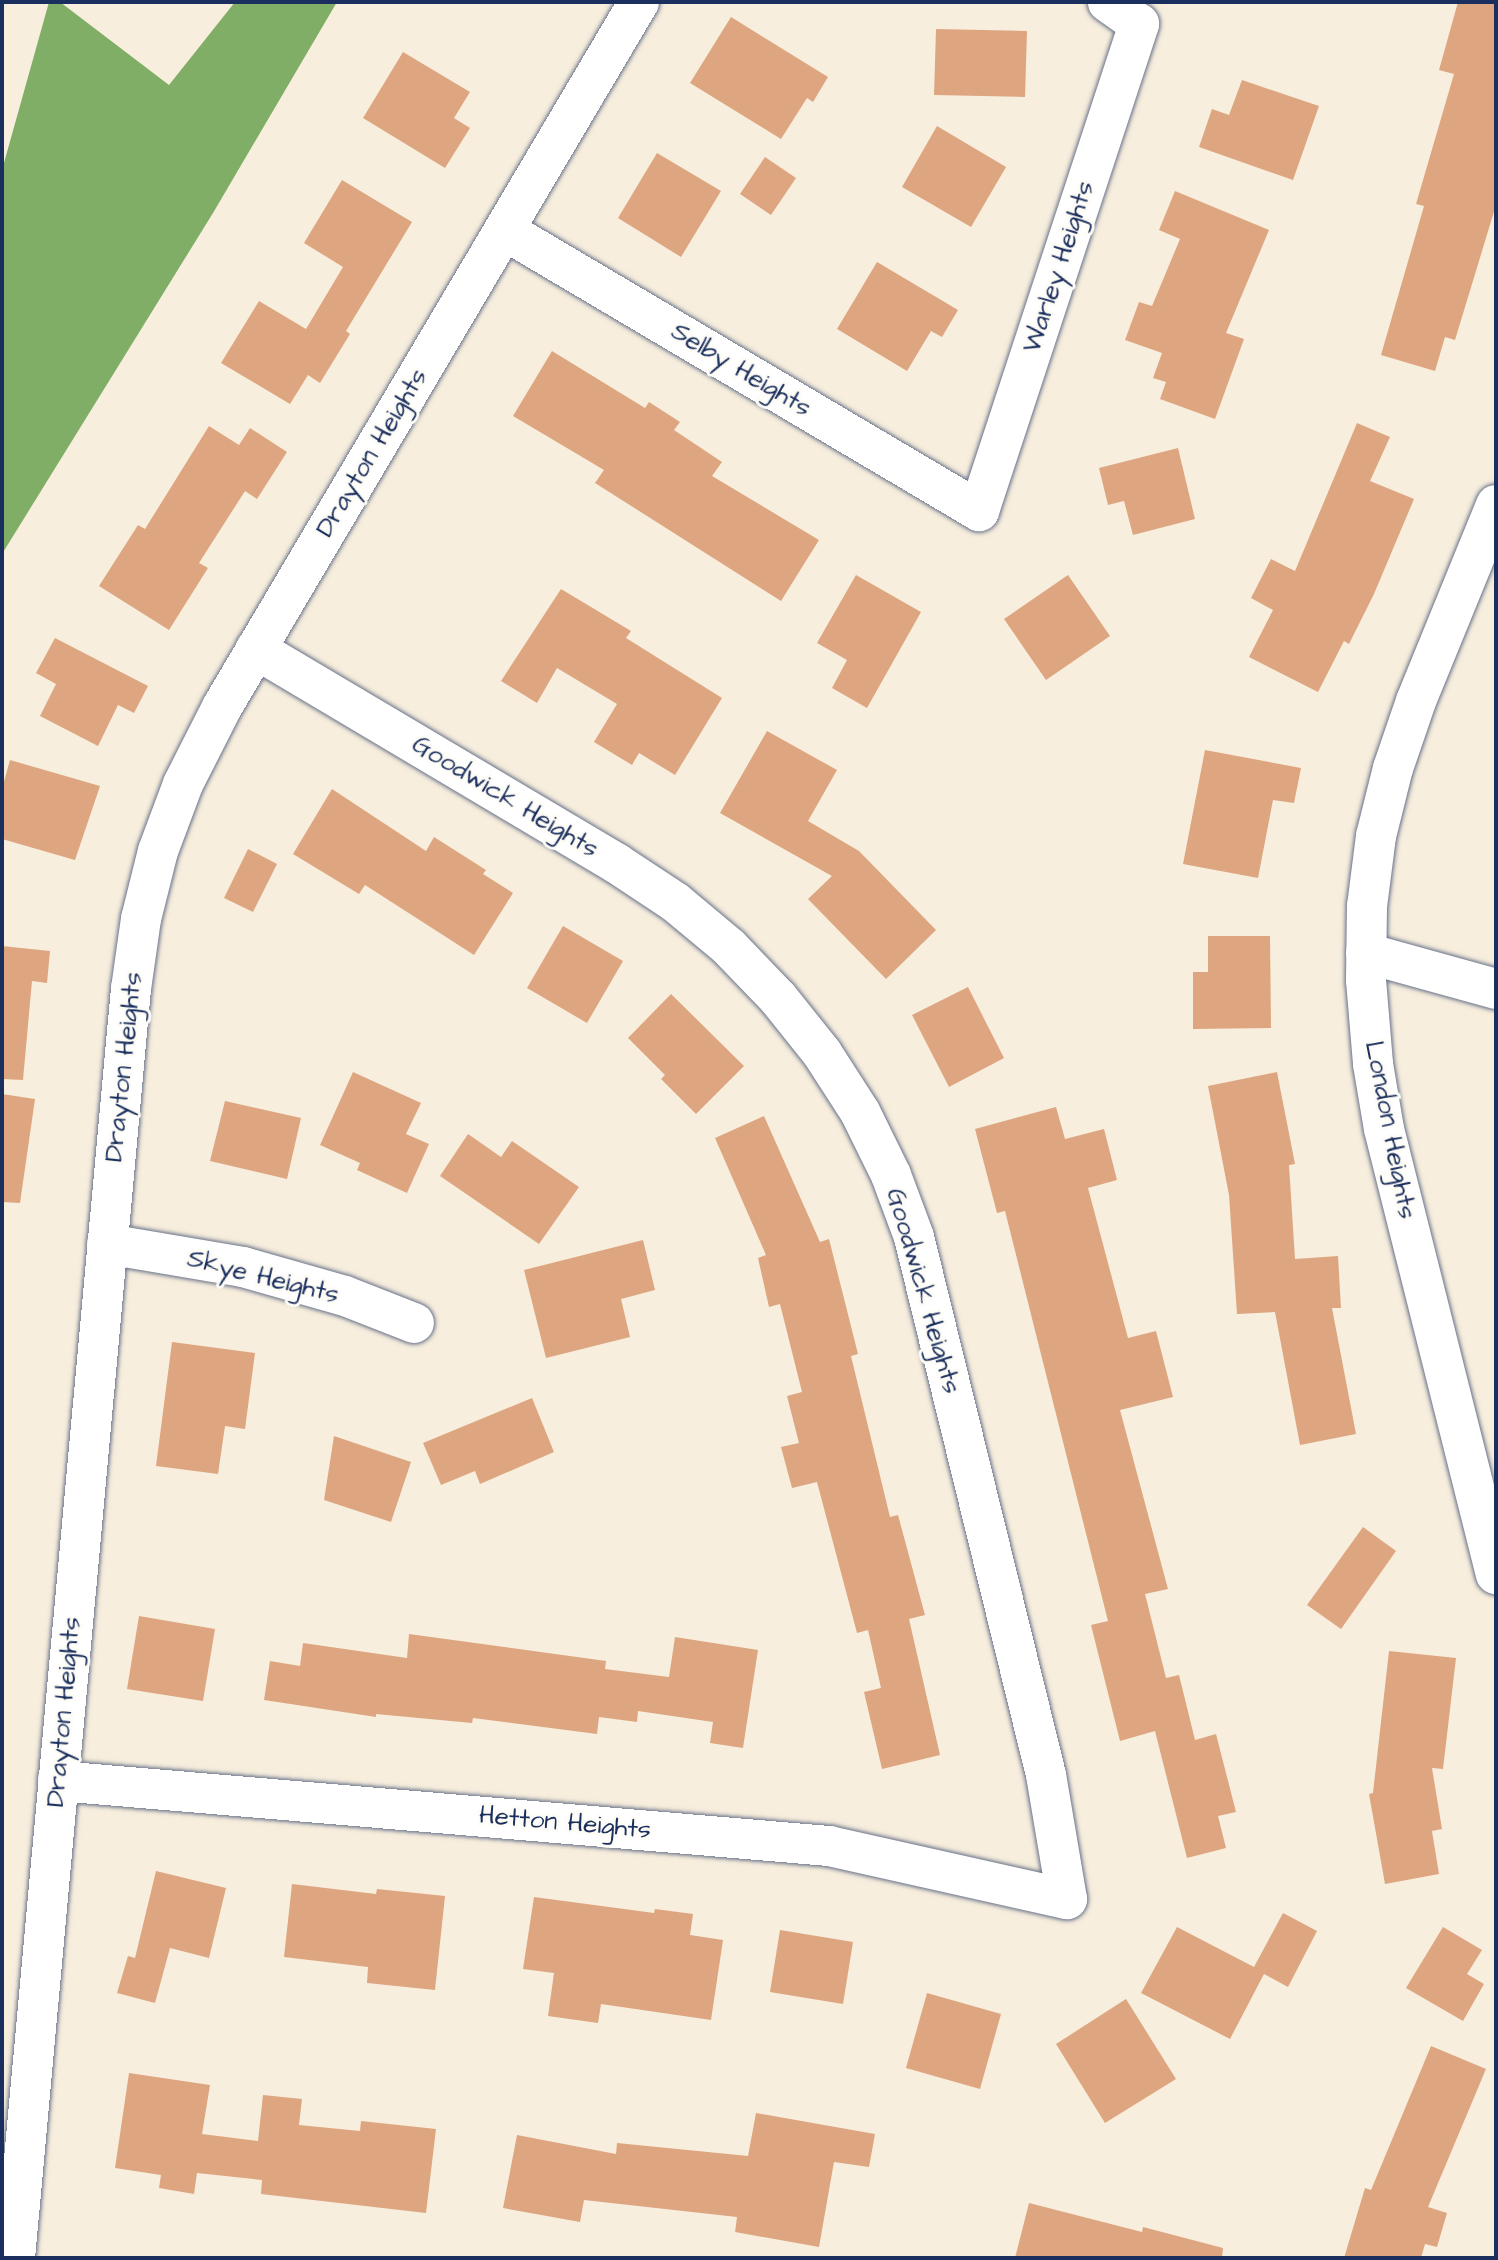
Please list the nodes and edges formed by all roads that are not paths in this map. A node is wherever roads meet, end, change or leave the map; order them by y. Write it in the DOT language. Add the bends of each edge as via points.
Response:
graph roads {
  1 [pos="639,2"];
  2 [pos="1124,13"];
  3 [pos="504,230"];
  4 [pos="1496,505"];
  5 [pos="979,511"];
  6 [pos="256,649"];
  7 [pos="1366,953"];
  8 [pos="1496,989"];
  9 [pos="107,1244"];
  10 [pos="414,1323"];
  11 [pos="1496,1574"];
  12 [pos="58,1781"];
  13 [pos="1067,1899"];
  14 [pos="15,2258"];
  1 -- 3 [label="street, Drayton Heights"];
  2 -- 5 [label="street, Warley Heights"];
  3 -- 5 [label="street, Selby Heights"];
  3 -- 6 [label="street, Drayton Heights"];
  4 -- 7 [label="street, London Heights" via="1393,768 1376,836"];
  6 -- 9 [label="street, Drayton Heights" via="183,784 158,851 141,919"];
  6 -- 13 [label="street, Goodwick Heights" via="675,902 759,977 822,1053 860,1112 914,1237 1046,1775"];
  7 -- 8 [label="street"];
  7 -- 11 [label="street, London Heights" via="1373,1064 1384,1129"];
  9 -- 10 [label="street, Skye Heights" via="243,1267 345,1296"];
  9 -- 12 [label="street, Drayton Heights"];
  12 -- 13 [label="street, Hetton Heights" via="829,1846"];
  12 -- 14 [label="street, Drayton Heights"];
}
